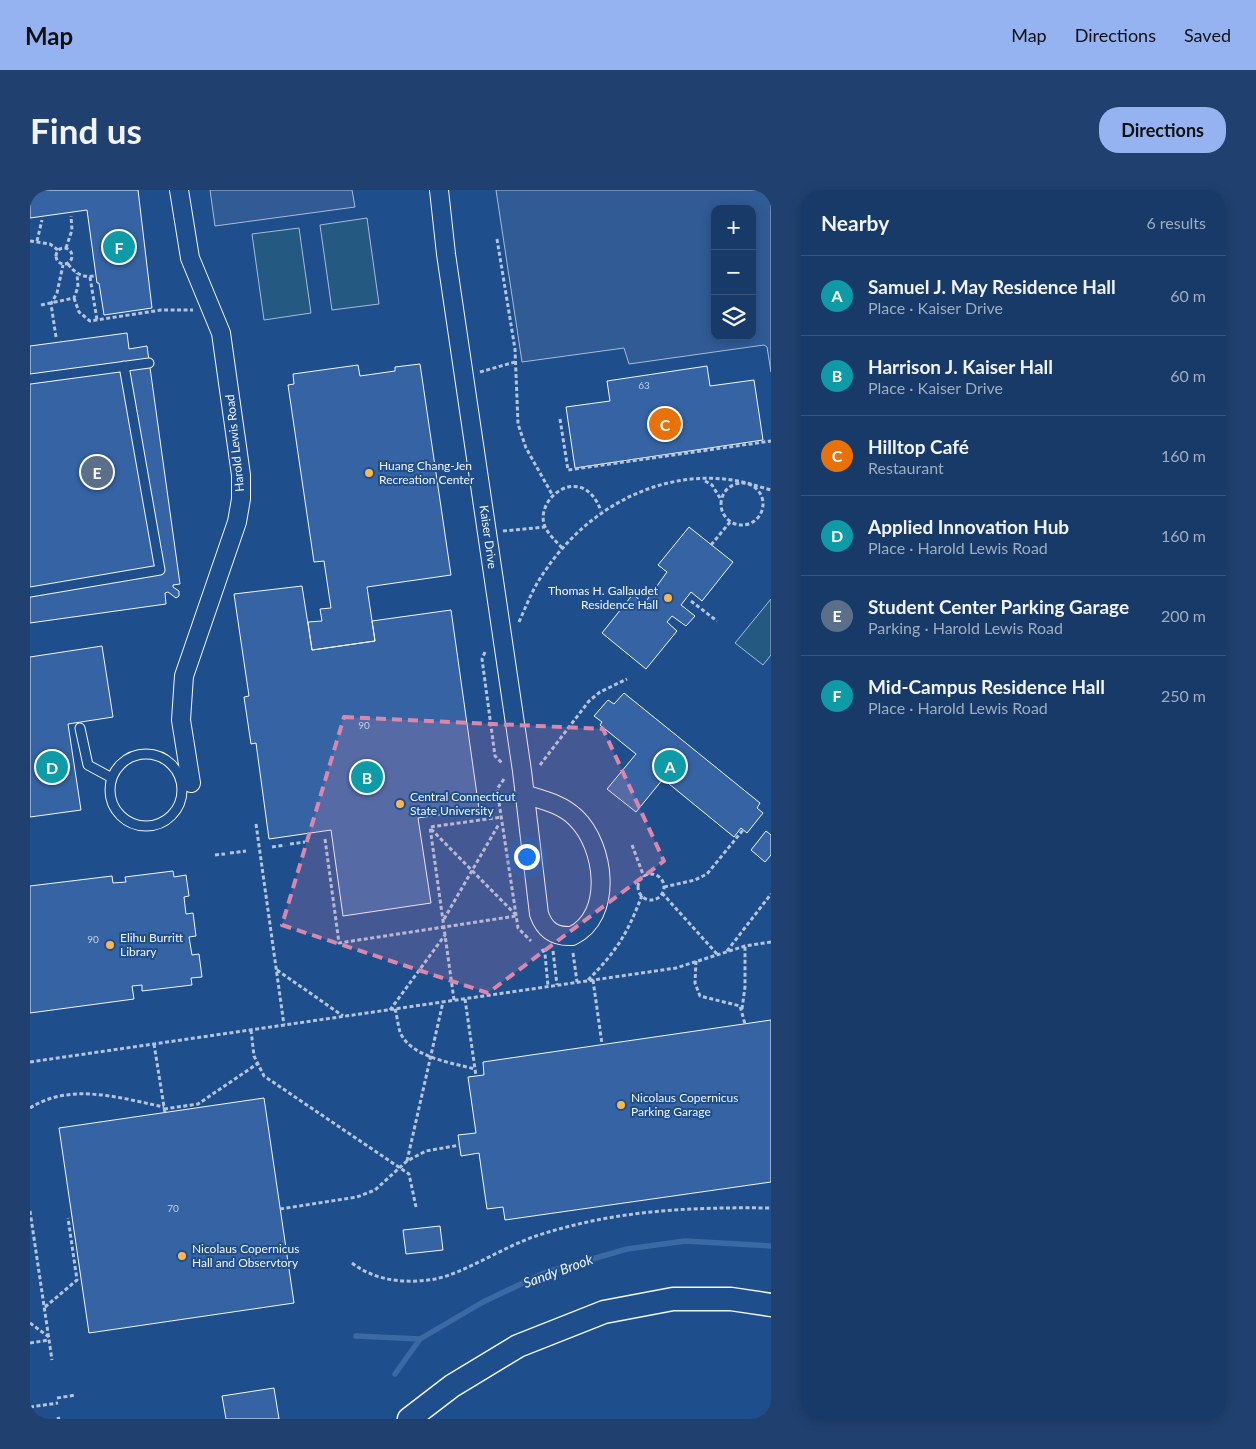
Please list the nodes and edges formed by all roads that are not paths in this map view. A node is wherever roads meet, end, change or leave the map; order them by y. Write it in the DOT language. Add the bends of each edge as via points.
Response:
graph roads {
  1 [pos="179,190"];
  2 [pos="439,190"];
  3 [pos="149,363"];
  4 [pos="124,366"];
  5 [pos="30,379"];
  6 [pos="30,592"];
  7 [pos="80,728"];
  8 [pos="112,778"];
  9 [pos="186,784"];
  10 [pos="524,794"];
  11 [pos="771,1305"];
  12 [pos="408,1419"];
  1 -- 9 [label="street, Harold Lewis Road" via="190,258 222,340 241,487 237,522 184,676 181,720"];
  2 -- 10 [label="street, Kaiser Drive"];
  3 -- 4 [label="lane"];
  4 -- 5 [label="lane"];
  4 -- 6 [label="lane" via="160,570"];
  7 -- 8 [label="lane" via="88,765"];
  8 -- 9 [label="lane" via="125,760 147,754 159,756 170,763"];
  8 -- 9 [label="lane" via="111,800 116,810 124,818 145,826 168,818 179,803"];
  10 -- 10 [label="street, Kaiser Drive" via="554,802 577,819 593,842 601,869 599,897 589,924 570,936 550,932 539,914"];
  11 -- 12 [label="street" via="731,1299 673,1299 604,1312 518,1346 452,1386"];
}
